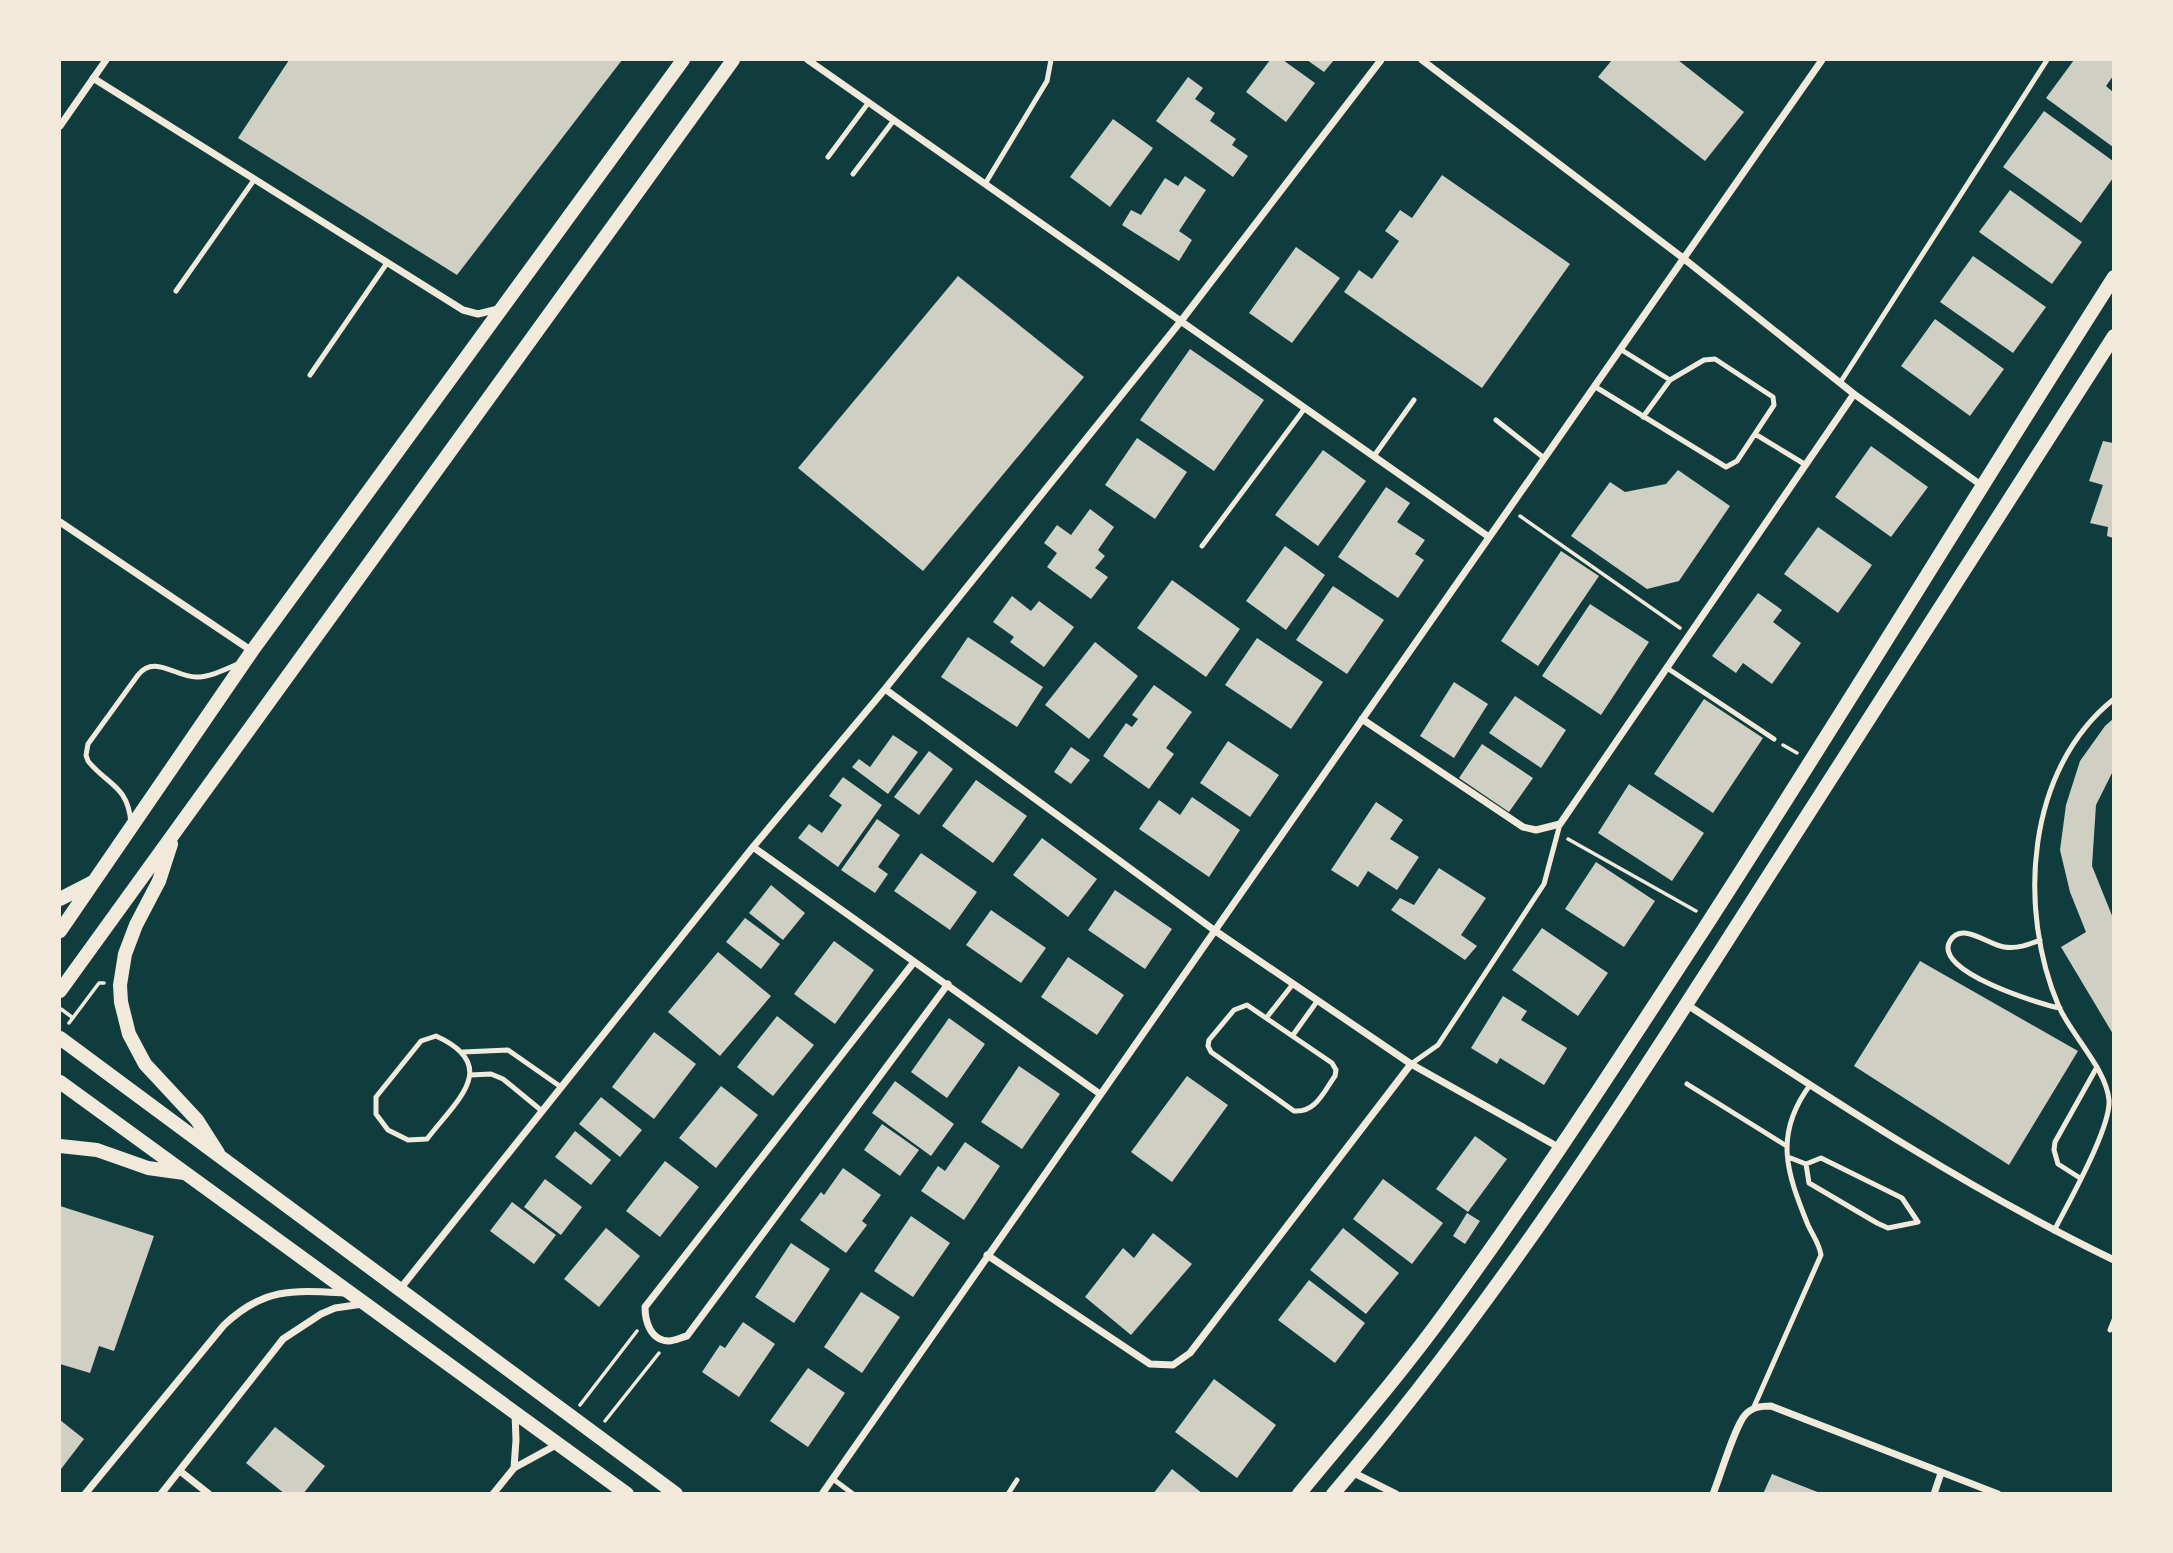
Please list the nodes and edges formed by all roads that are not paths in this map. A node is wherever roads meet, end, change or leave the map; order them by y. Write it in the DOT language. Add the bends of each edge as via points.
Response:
graph roads {
  1 [pos="106,60"];
  2 [pos="683,60"];
  3 [pos="733,60"];
  4 [pos="808,60"];
  5 [pos="1051,60"];
  6 [pos="1381,60"];
  7 [pos="1422,60"];
  8 [pos="1822,60"];
  9 [pos="2047,60"];
  10 [pos="93,78"];
  11 [pos="869,102"];
  12 [pos="894,120"];
  13 [pos="60,126"];
  14 [pos="828,157"];
  15 [pos="853,174"];
  16 [pos="254,180"];
  17 [pos="985,184"];
  18 [pos="1683,258"];
  19 [pos="387,263"];
  20 [pos="2113,277"];
  21 [pos="176,291"];
  22 [pos="502,307"];
  23 [pos="1181,321"];
  24 [pos="2113,336"];
  25 [pos="1620,349"];
  26 [pos="310,375"];
  27 [pos="1670,380"];
  28 [pos="1840,383"];
  29 [pos="1594,386"];
  30 [pos="1854,394"];
  31 [pos="1413,400"];
  32 [pos="1306,408"];
  33 [pos="1643,416"];
  34 [pos="1496,420"];
  35 [pos="1755,434"];
  36 [pos="1374,456"];
  37 [pos="1544,458"];
  38 [pos="1806,465"];
  39 [pos="1981,485"];
  40 [pos="60,522"];
  41 [pos="1489,537"];
  42 [pos="1202,546"];
  43 [pos="249,656"];
  44 [pos="1667,668"];
  45 [pos="885,689"];
  46 [pos="2113,699"];
  47 [pos="1362,719"];
  48 [pos="1774,740"];
  49 [pos="1559,828"];
  50 [pos="131,830"];
  51 [pos="174,833"];
  52 [pos="753,846"];
  53 [pos="94,882"];
  54 [pos="60,899"];
  55 [pos="1214,930"];
  56 [pos="60,931"];
  57 [pos="2040,940"];
  58 [pos="914,962"];
  59 [pos="948,984"];
  60 [pos="1293,984"];
  61 [pos="60,991"];
  62 [pos="1318,1000"];
  63 [pos="1686,1004"];
  64 [pos="2060,1007"];
  65 [pos="1267,1017"];
  66 [pos="63,1032"];
  67 [pos="1293,1035"];
  68 [pos="463,1052"];
  69 [pos="1411,1064"];
  70 [pos="2096,1067"];
  71 [pos="470,1074"];
  72 [pos="60,1082"];
  73 [pos="1687,1084"];
  74 [pos="1810,1085"];
  75 [pos="561,1087"];
  76 [pos="1100,1094"];
  77 [pos="542,1111"];
  78 [pos="1786,1145"];
  79 [pos="60,1146"];
  80 [pos="1560,1148"];
  81 [pos="220,1157"];
  82 [pos="1788,1157"];
  83 [pos="1806,1164"];
  84 [pos="185,1173"];
  85 [pos="2080,1178"];
  86 [pos="2054,1231"];
  87 [pos="987,1255"];
  88 [pos="2113,1260"];
  89 [pos="400,1290"];
  90 [pos="351,1294"];
  91 [pos="365,1304"];
  92 [pos="2113,1321"];
  93 [pos="2110,1330"];
  94 [pos="1753,1409"];
  95 [pos="514,1412"];
  96 [pos="559,1444"];
  97 [pos="513,1468"];
  98 [pos="180,1471"];
  99 [pos="1352,1472"];
  100 [pos="1941,1473"];
  101 [pos="833,1479"];
  102 [pos="1017,1480"];
  103 [pos="86,1493"];
  104 [pos="161,1493"];
  105 [pos="209,1493"];
  106 [pos="492,1493"];
  107 [pos="627,1493"];
  108 [pos="676,1493"];
  109 [pos="822,1493"];
  110 [pos="853,1493"];
  111 [pos="1008,1493"];
  112 [pos="1299,1493"];
  113 [pos="1333,1493"];
  114 [pos="1396,1493"];
  115 [pos="1713,1493"];
  116 [pos="1934,1493"];
  117 [pos="1998,1493"];
  1 -- 10 [label="street"];
  2 -- 22 [label="main road"];
  3 -- 51 [label="main road"];
  4 -- 11 [label="street"];
  5 -- 17 [label="lane" via="1047,82"];
  6 -- 23 [label="street"];
  7 -- 18 [label="street"];
  8 -- 18 [label="street"];
  9 -- 28 [label="lane"];
  10 -- 13 [label="street"];
  10 -- 16 [label="street"];
  11 -- 12 [label="street"];
  11 -- 14 [label="lane"];
  12 -- 15 [label="lane"];
  12 -- 17 [label="street"];
  16 -- 19 [label="street"];
  16 -- 21 [label="lane"];
  17 -- 23 [label="street"];
  18 -- 25 [label="street"];
  18 -- 28 [label="street"];
  19 -- 22 [label="street" via="463,310 478,314"];
  19 -- 26 [label="lane"];
  20 -- 39 [label="main road"];
  22 -- 43 [label="main road"];
  23 -- 32 [label="street"];
  23 -- 45 [label="street"];
  24 -- 63 [label="main road"];
  25 -- 27 [label="lane"];
  25 -- 29 [label="street"];
  27 -- 33 [label="lane"];
  27 -- 35 [label="lane" via="1704,360 1715,359 1767,391 1774,405"];
  28 -- 30 [label="street"];
  29 -- 33 [label="lane"];
  29 -- 37 [label="street"];
  30 -- 38 [label="street"];
  30 -- 39 [label="street"];
  31 -- 36 [label="lane"];
  32 -- 36 [label="street"];
  32 -- 42 [label="lane"];
  33 -- 35 [label="lane" via="1726,467 1737,461"];
  34 -- 37 [label="lane"];
  35 -- 38 [label="lane"];
  36 -- 41 [label="street"];
  37 -- 41 [label="street"];
  38 -- 44 [label="street"];
  39 -- 80 [label="main road" via="1811,761"];
  40 -- 43 [label="street"];
  41 -- 47 [label="street"];
  43 -- 50 [label="main road"];
  43 -- 50 [label="lane" via="213,675 195,677 148,666 88,744 88,761 125,799"];
  44 -- 48 [label="lane"];
  44 -- 49 [label="street"];
  45 -- 52 [label="street"];
  45 -- 55 [label="street"];
  46 -- 57 [label="lane" via="2074,741 2054,775 2042,813 2035,886"];
  47 -- 49 [label="street" via="1523,827"];
  47 -- 55 [label="street"];
  49 -- 69 [label="lane" via="1544,884 1438,1045"];
  50 -- 53 [label="main road"];
  51 -- 61 [label="main road"];
  51 -- 81 [label="main road" via="159,881 129,939 120,985 124,1018 136,1050 197,1120"];
  52 -- 58 [label="street"];
  52 -- 75 [label="street"];
  53 -- 54 [label="main road"];
  53 -- 56 [label="main road"];
  55 -- 60 [label="street"];
  55 -- 76 [label="street"];
  57 -- 64 [label="lane"];
  57 -- 64 [label="lane" via="2006,947 1965,932 1956,935 1948,951 1958,965 2005,991"];
  58 -- 59 [label="street"];
  58 -- 59 [label="street" via="645,1307 645,1321 654,1335 668,1341 687,1336"];
  59 -- 76 [label="street"];
  60 -- 62 [label="street"];
  60 -- 65 [label="lane"];
  62 -- 67 [label="lane"];
  62 -- 69 [label="street"];
  63 -- 74 [label="street"];
  63 -- 99 [label="main road" via="1484,1303"];
  64 -- 70 [label="lane"];
  65 -- 67 [label="lane"];
  65 -- 67 [label="lane" via="1241,1006 1208,1046 1294,1111 1303,1112 1312,1109 1336,1070"];
  66 -- 81 [label="main road"];
  68 -- 71 [label="lane"];
  68 -- 71 [label="lane" via="436,1036 421,1041 376,1097 376,1114 388,1130 408,1140 427,1139 470,1083"];
  68 -- 75 [label="lane" via="508,1050"];
  69 -- 80 [label="street"];
  69 -- 87 [label="street" via="1190,1353 1173,1365 1150,1364"];
  70 -- 85 [label="lane" via="2107,1090 2108,1115"];
  70 -- 85 [label="lane" via="2055,1142 2058,1164"];
  71 -- 77 [label="lane" via="503,1079"];
  72 -- 84 [label="main road"];
  73 -- 78 [label="lane"];
  74 -- 78 [label="lane" via="1797,1103"];
  74 -- 86 [label="street" via="1891,1138"];
  75 -- 77 [label="street"];
  76 -- 87 [label="street"];
  77 -- 89 [label="street"];
  78 -- 82 [label="lane"];
  79 -- 84 [label="main road" via="97,1150 148,1168"];
  80 -- 112 [label="main road" via="1446,1311"];
  81 -- 89 [label="main road"];
  82 -- 83 [label="lane"];
  82 -- 94 [label="lane" via="1791,1181 1822,1255"];
  83 -- 83 [label="lane" via="1809,1183 1877,1223 1888,1228 1918,1222 1902,1198 1821,1157"];
  84 -- 90 [label="main road"];
  85 -- 86 [label="lane"];
  86 -- 88 [label="street"];
  87 -- 101 [label="street"];
  89 -- 108 [label="main road"];
  90 -- 91 [label="main road"];
  90 -- 103 [label="street" via="284,1292 237,1313"];
  91 -- 95 [label="main road"];
  91 -- 98 [label="street" via="335,1308 295,1329 273,1350"];
  92 -- 93 [label="lane"];
  94 -- 100 [label="street" via="1771,1406"];
  94 -- 115 [label="street" via="1742,1419"];
  95 -- 96 [label="main road"];
  95 -- 97 [label="street"];
  96 -- 97 [label="street"];
  96 -- 107 [label="main road"];
  97 -- 106 [label="street"];
  98 -- 104 [label="street"];
  98 -- 105 [label="street"];
  99 -- 113 [label="main road"];
  99 -- 114 [label="street"];
  100 -- 116 [label="street"];
  100 -- 117 [label="street"];
  101 -- 109 [label="street"];
  101 -- 110 [label="lane"];
  102 -- 111 [label="lane"];
}
